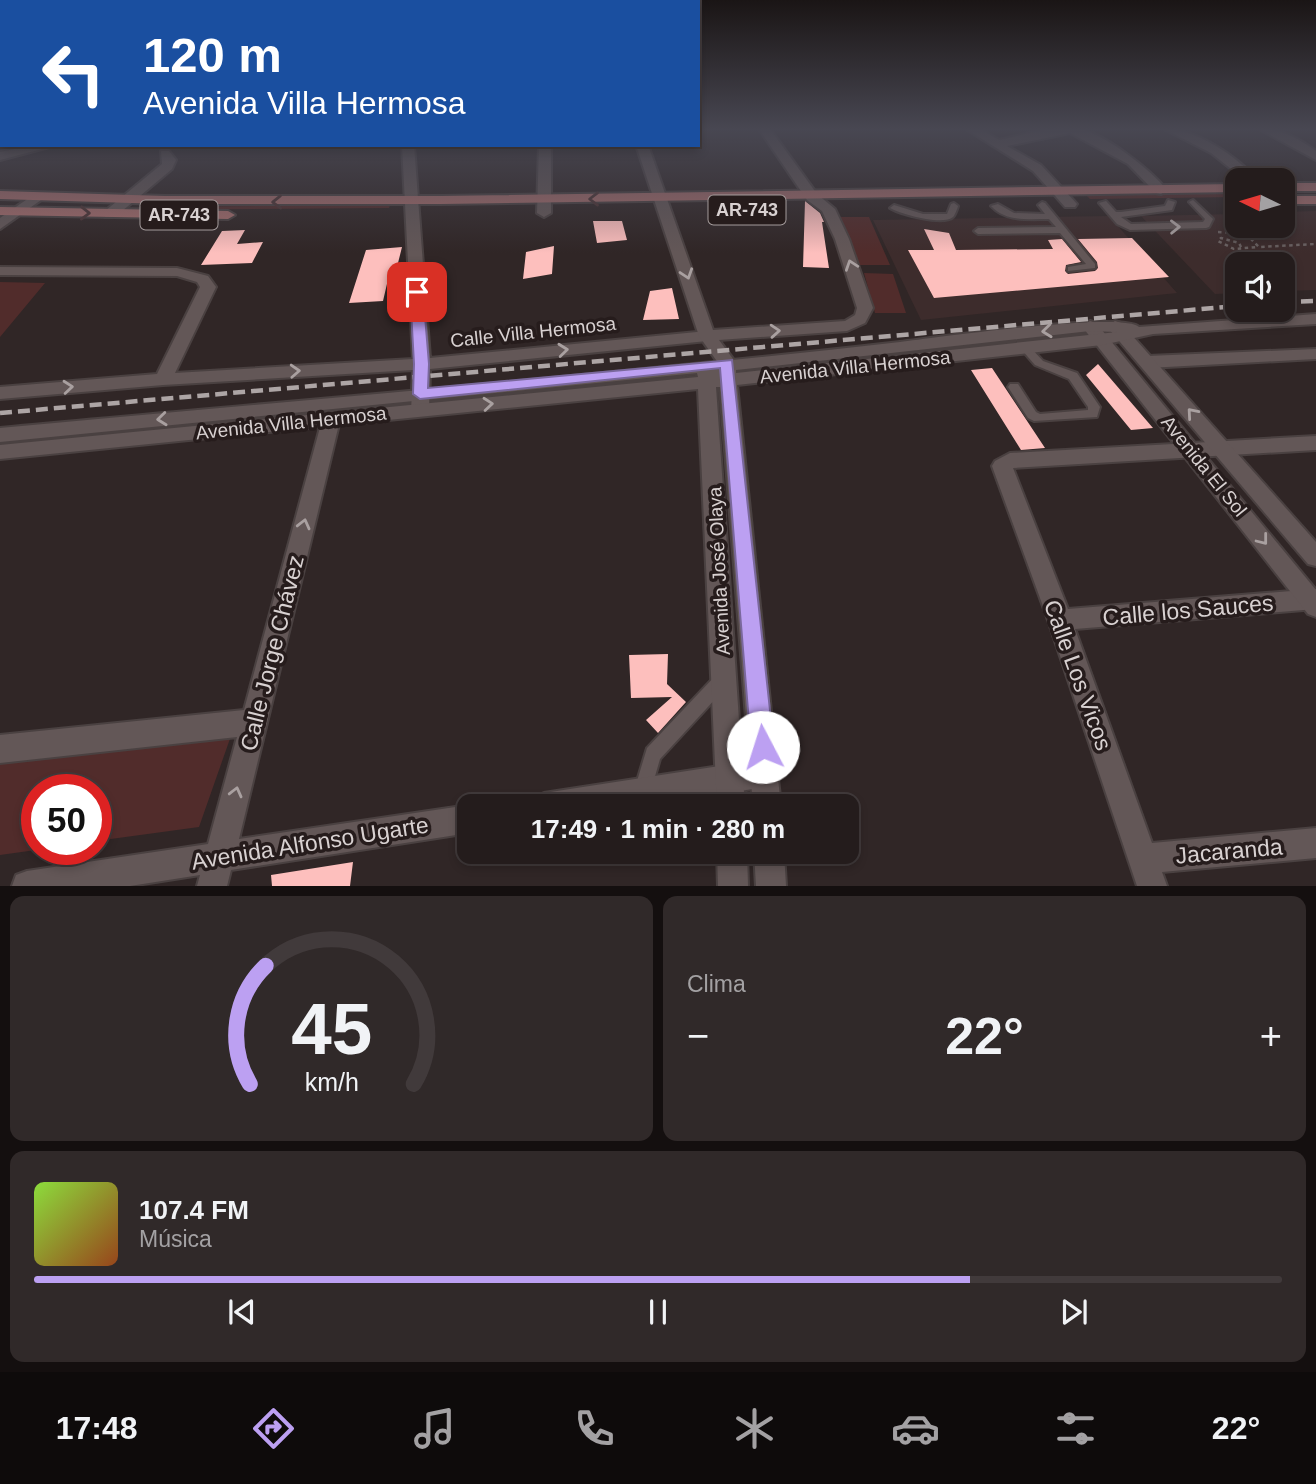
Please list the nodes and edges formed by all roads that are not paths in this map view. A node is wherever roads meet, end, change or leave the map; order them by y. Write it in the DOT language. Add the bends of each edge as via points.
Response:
graph roads {
  1 [pos="163,170"];
  2 [pos="410,170"];
  3 [pos="545,170"];
  4 [pos="651,170"];
  5 [pos="793,170"];
  6 [pos="1038,170"];
  7 [pos="1141,170"];
  8 [pos="1295,187"];
  9 [pos="1316,187"];
  10 [pos="1225,188"];
  11 [pos="1161,190"];
  12 [pos="1059,191"];
  13 [pos="985,193"];
  14 [pos="0,195"];
  15 [pos="36,197"];
  16 [pos="812,197"];
  17 [pos="1295,200"];
  18 [pos="1316,200"];
  19 [pos="126,201"];
  20 [pos="1225,201"];
  21 [pos="1171,202"];
  22 [pos="1193,202"];
  23 [pos="1103,203"];
  24 [pos="1070,204"];
  25 [pos="664,205"];
  26 [pos="412,206"];
  27 [pos="545,206"];
  28 [pos="995,206"];
  29 [pos="828,209"];
  30 [pos="1046,210"];
  31 [pos="0,211"];
  32 [pos="17,212"];
  33 [pos="110,214"];
  34 [pos="239,215"];
  35 [pos="279,215"];
  36 [pos="1114,215"];
  37 [pos="0,225"];
  38 [pos="1062,230"];
  39 [pos="978,231"];
  40 [pos="1071,269"];
  41 [pos="0,271"];
  42 [pos="1316,319"];
  43 [pos="1090,326"];
  44 [pos="1153,329"];
  45 [pos="1119,331"];
  46 [pos="707,336"];
  47 [pos="1102,340"];
  48 [pos="1026,349"];
  49 [pos="1316,354"];
  50 [pos="1148,362"];
  51 [pos="422,364"];
  52 [pos="717,373"];
  53 [pos="163,379"];
  54 [pos="1014,387"];
  55 [pos="0,393"];
  56 [pos="420,402"];
  57 [pos="331,419"];
  58 [pos="0,435"];
  59 [pos="710,435"];
  60 [pos="734,435"];
  61 [pos="1316,443"];
  62 [pos="1223,448"];
  63 [pos="1192,450"];
  64 [pos="0,452"];
  65 [pos="743,528"];
  66 [pos="717,529"];
  67 [pos="1316,557"];
  68 [pos="1314,602"];
  69 [pos="1060,620"];
  70 [pos="723,645"];
  71 [pos="754,646"];
  72 [pos="725,676"];
  73 [pos="254,722"];
  74 [pos="0,749"];
  75 [pos="765,773"];
  76 [pos="730,777"];
  77 [pos="643,791"];
  78 [pos="624,794"];
  79 [pos="731,794"];
  80 [pos="766,794"];
  81 [pos="457,822"];
  82 [pos="1316,843"];
  83 [pos="732,864"];
  84 [pos="770,864"];
  85 [pos="216,872"];
  86 [pos="1148,872"];
  87 [pos="27,886"];
  88 [pos="733,886"];
  89 [pos="771,886"];
  1 -- 19 [label="street"];
  2 -- 26 [label="street"];
  3 -- 27 [label="street"];
  4 -- 25 [label="street, Avenida José Olaya"];
  5 -- 16 [label="street"];
  6 -- 12 [label="street"];
  7 -- 11 [label="street"];
  8 -- 9 [label="main road"];
  10 -- 11 [label="main road, AR-743"];
  11 -- 12 [label="main road, AR-743"];
  12 -- 13 [label="main road, AR-743"];
  12 -- 24 [label="street"];
  13 -- 16 [label="main road, AR-743"];
  13 -- 28 [label="main road"];
  14 -- 15 [label="main road, AR-743"];
  15 -- 19 [label="main road, AR-743"];
  15 -- 32 [label="street"];
  16 -- 25 [label="main road, AR-743"];
  16 -- 29 [label="street"];
  17 -- 18 [label="main road"];
  26 -- 19 [label="main road, AR-743, one-way"];
  19 -- 33 [label="street"];
  20 -- 22 [label="main road, AR-743"];
  21 -- 22 [label="main road, AR-743"];
  21 -- 23 [label="main road, AR-743"];
  21 -- 36 [label="lane" via="1169,208 1149,209 1140,215"];
  36 -- 22 [label="lane, one-way" via="1130,226 1201,226 1208,222 1205,212"];
  23 -- 24 [label="main road, AR-743"];
  23 -- 36 [label="lane"];
  24 -- 30 [label="main road, AR-743"];
  25 -- 27 [label="main road, AR-743"];
  25 -- 29 [label="main road, AR-743"];
  25 -- 46 [label="street, Avenida José Olaya, one-way"];
  26 -- 27 [label="main road, AR-743"];
  26 -- 35 [label="main road, AR-743"];
  26 -- 51 [label="street"];
  28 -- 29 [label="main road, AR-743"];
  28 -- 30 [label="main road, AR-743"];
  46 -- 29 [label="street, Calle Villa Hermosa, one-way" via="859,322 865,308"];
  30 -- 38 [label="lane"];
  31 -- 32 [label="main road, AR-743"];
  32 -- 33 [label="main road, AR-743, one-way"];
  32 -- 37 [label="street"];
  33 -- 34 [label="main road, AR-743"];
  38 -- 39 [label="lane"];
  38 -- 40 [label="lane" via="1092,266"];
  41 -- 53 [label="street" via="177,272 203,279 208,287"];
  42 -- 44 [label="main road"];
  43 -- 45 [label="street, Avenida Villa Hermosa"];
  43 -- 47 [label="street, Avenida El Sol"];
  43 -- 52 [label="street, Avenida Villa Hermosa, one-way"];
  44 -- 45 [label="street"];
  45 -- 47 [label="street, Avenida Villa Hermosa"];
  45 -- 50 [label="street, Avenida El Sol"];
  51 -- 46 [label="street, Calle Villa Hermosa, one-way"];
  46 -- 52 [label="street, Avenida José Olaya"];
  47 -- 48 [label="street, Avenida Villa Hermosa"];
  47 -- 63 [label="street, Avenida El Sol"];
  48 -- 52 [label="street, Avenida Villa Hermosa"];
  48 -- 54 [label="lane" via="1039,363 1073,376 1094,407 1093,414 1038,418"];
  49 -- 50 [label="street"];
  62 -- 50 [label="street, Avenida El Sol, one-way"];
  53 -- 51 [label="street, Calle Villa Hermosa, one-way"];
  51 -- 56 [label="street"];
  52 -- 56 [label="street, Avenida Villa Hermosa"];
  52 -- 59 [label="street, Avenida José Olaya"];
  52 -- 60 [label="street, Avenida José Olaya"];
  55 -- 53 [label="street, Calle Villa Hermosa, one-way"];
  56 -- 57 [label="street, Avenida Villa Hermosa"];
  56 -- 58 [label="street, Avenida Villa Hermosa, one-way"];
  57 -- 64 [label="street, Avenida Villa Hermosa"];
  73 -- 57 [label="street, Calle Jorge Chávez, one-way"];
  59 -- 60 [label="street"];
  59 -- 66 [label="street, Avenida José Olaya"];
  60 -- 65 [label="street, Avenida José Olaya"];
  61 -- 62 [label="street"];
  62 -- 63 [label="street"];
  62 -- 67 [label="street, Avenida El Sol"];
  63 -- 68 [label="street, Avenida El Sol, one-way"];
  63 -- 69 [label="street, Calle Los Vicos" via="1010,460 1002,466"];
  65 -- 66 [label="street"];
  65 -- 71 [label="street, Avenida José Olaya"];
  66 -- 70 [label="street, Avenida José Olaya"];
  68 -- 69 [label="street, Calle los Sauces"];
  69 -- 86 [label="street, Calle Los Vicos"];
  70 -- 71 [label="street"];
  70 -- 72 [label="street, Avenida José Olaya"];
  71 -- 75 [label="street, Avenida José Olaya"];
  72 -- 76 [label="street, Avenida José Olaya"];
  72 -- 77 [label="lane" via="653,754"];
  73 -- 74 [label="street"];
  85 -- 73 [label="street, Calle Jorge Chávez, one-way"];
  75 -- 76 [label="street"];
  75 -- 80 [label="street, Avenida José Olaya"];
  76 -- 77 [label="street"];
  76 -- 79 [label="street, Avenida José Olaya"];
  77 -- 78 [label="street"];
  81 -- 85 [label="street, Avenida Alfonso Ugarte"];
  82 -- 86 [label="street, Jacaranda"];
  83 -- 88 [label="street"];
  84 -- 89 [label="street"];
  85 -- 87 [label="street, Avenida Alfonso Ugarte"];
}
